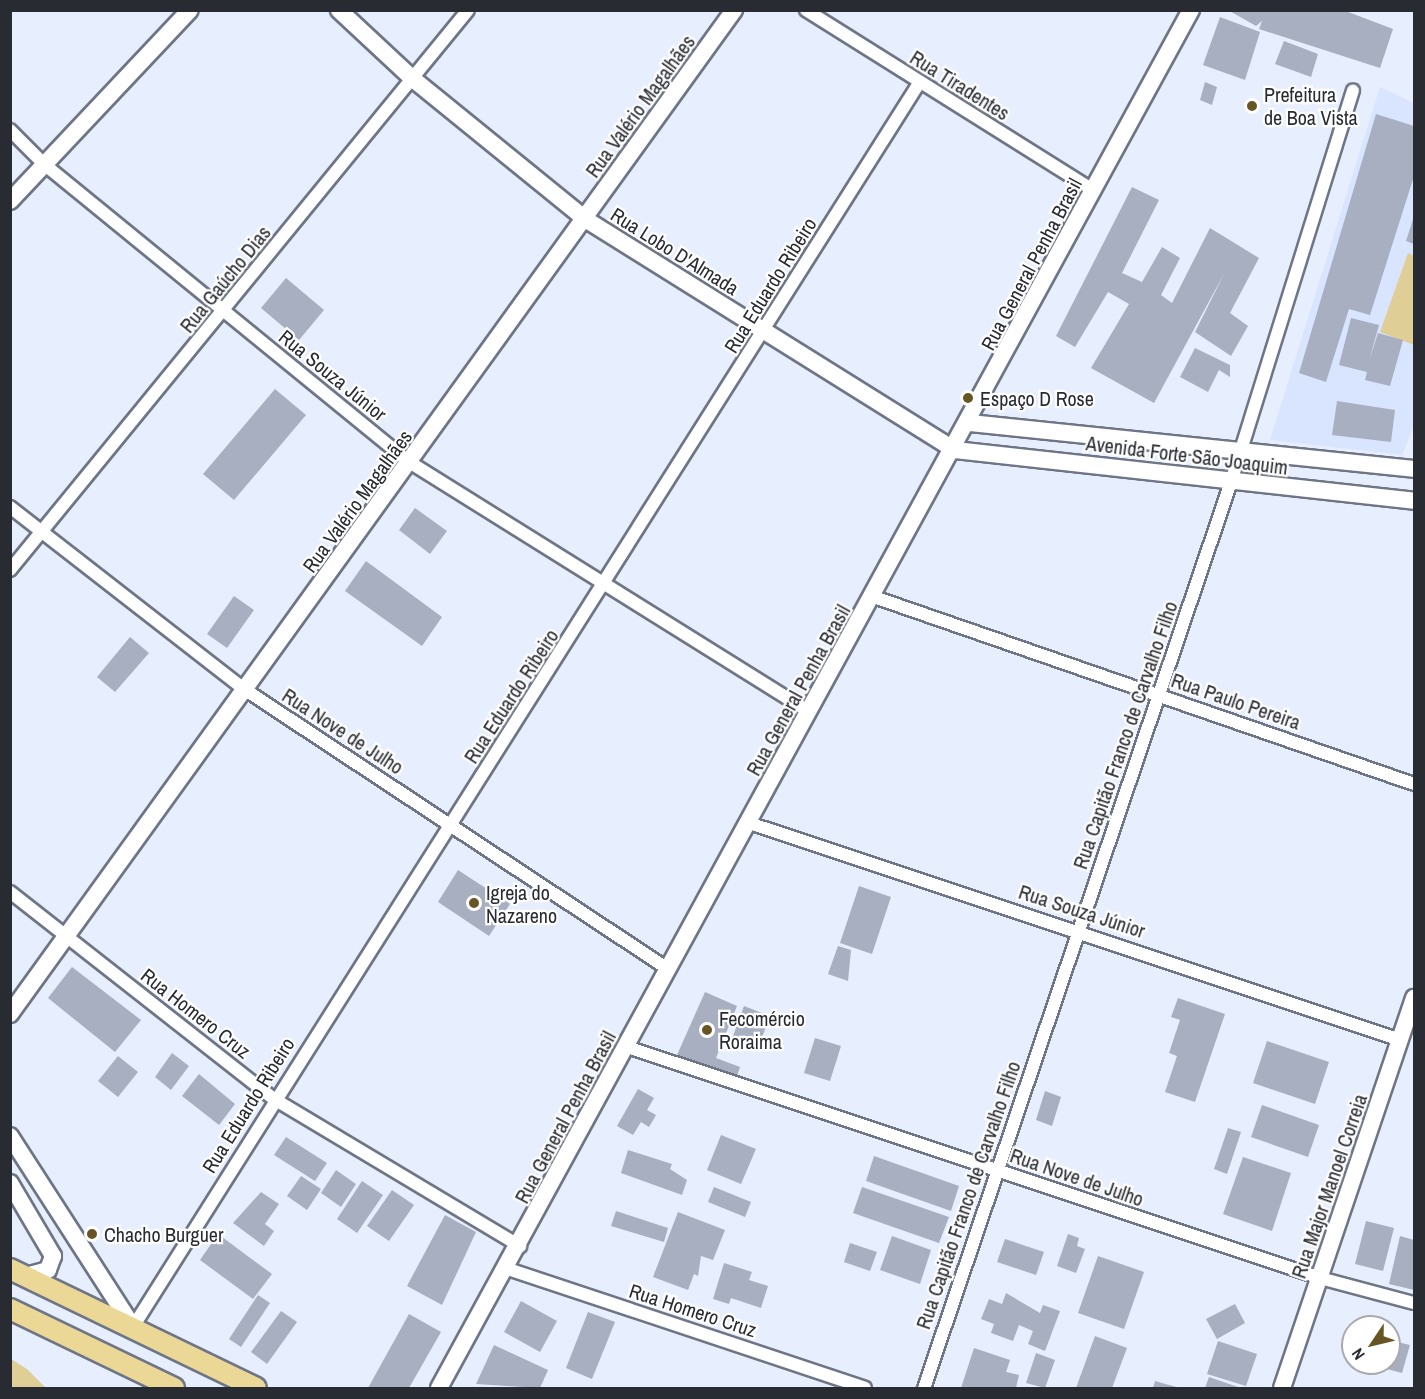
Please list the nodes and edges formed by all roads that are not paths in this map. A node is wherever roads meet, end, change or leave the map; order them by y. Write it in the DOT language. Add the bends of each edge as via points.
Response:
graph roads {
  1 [pos="190,10"];
  2 [pos="339,10"];
  3 [pos="468,10"];
  4 [pos="734,10"];
  5 [pos="806,10"];
  6 [pos="1191,10"];
  7 [pos="413,79"];
  8 [pos="919,83"];
  9 [pos="1353,91"];
  10 [pos="10,130"];
  11 [pos="45,165"];
  12 [pos="1094,190"];
  13 [pos="10,201"];
  14 [pos="585,219"];
  15 [pos="224,312"];
  16 [pos="764,331"];
  17 [pos="970,423"];
  18 [pos="955,450"];
  19 [pos="1240,453"];
  20 [pos="411,463"];
  21 [pos="1414,469"];
  22 [pos="1231,482"];
  23 [pos="1414,501"];
  24 [pos="10,507"];
  25 [pos="42,532"];
  26 [pos="10,570"];
  27 [pos="603,587"];
  28 [pos="874,597"];
  29 [pos="244,689"];
  30 [pos="1159,694"];
  31 [pos="808,712"];
  32 [pos="1414,784"];
  33 [pos="749,823"];
  34 [pos="450,826"];
  35 [pos="10,892"];
  36 [pos="1079,930"];
  37 [pos="65,936"];
  38 [pos="668,969"];
  39 [pos="1414,998"];
  40 [pos="10,1014"];
  41 [pos="1401,1040"];
  42 [pos="627,1047"];
  43 [pos="274,1099"];
  44 [pos="10,1136"];
  45 [pos="997,1170"];
  46 [pos="10,1183"];
  47 [pos="520,1246"];
  48 [pos="508,1269"];
  49 [pos="18,1272"];
  50 [pos="1320,1278"];
  51 [pos="1414,1303"];
  52 [pos="10,1309"];
  53 [pos="133,1327"];
  54 [pos="174,1389"];
  55 [pos="256,1389"];
  56 [pos="439,1389"];
  57 [pos="865,1389"];
  58 [pos="924,1389"];
  59 [pos="1282,1389"];
  1 -- 11 [label="street"];
  2 -- 7 [label="street, Rua Lobo D'Almada"];
  3 -- 7 [label="street, Rua Gaúcho Dias"];
  4 -- 14 [label="street, Rua Valério Magalhães"];
  5 -- 8 [label="street, Rua Tiradentes"];
  6 -- 12 [label="street, Rua General Penha Brasil"];
  7 -- 14 [label="street, Rua Lobo D'Almada"];
  7 -- 15 [label="street, Rua Gaúcho Dias"];
  8 -- 12 [label="street, Rua Tiradentes"];
  8 -- 16 [label="street, Rua Eduardo Ribeiro"];
  9 -- 19 [label="street, Rua Capitão Franco de Carvalho Filho"];
  10 -- 11 [label="street, Rua Souza Júnior"];
  11 -- 13 [label="street"];
  11 -- 15 [label="street, Rua Souza Júnior"];
  12 -- 17 [label="street, Rua General Penha Brasil"];
  14 -- 16 [label="street, Rua Lobo D'Almada"];
  14 -- 20 [label="street, Rua Valério Magalhães"];
  15 -- 20 [label="street, Rua Souza Júnior"];
  15 -- 25 [label="street, Rua Gaúcho Dias"];
  16 -- 18 [label="street, Rua Lobo D'Almada"];
  16 -- 27 [label="street, Rua Eduardo Ribeiro"];
  17 -- 18 [label="street, Rua General Penha Brasil"];
  17 -- 19 [label="street, Avenida Forte São Joaquim"];
  18 -- 22 [label="street, Avenida Forte São Joaquim"];
  18 -- 28 [label="street, Rua General Penha Brasil"];
  19 -- 21 [label="street, Avenida Forte São Joaquim"];
  19 -- 22 [label="street, Rua Capitão Franco de Carvalho Filho"];
  20 -- 27 [label="street, Rua Souza Júnior"];
  20 -- 29 [label="street, Rua Valério Magalhães"];
  22 -- 23 [label="street, Avenida Forte São Joaquim"];
  22 -- 30 [label="street, Rua Capitão Franco de Carvalho Filho"];
  24 -- 25 [label="street, Rua Nove de Julho"];
  25 -- 26 [label="street, Rua Gaúcho Dias"];
  25 -- 29 [label="street, Rua Nove de Julho"];
  27 -- 31 [label="street, Rua Souza Júnior"];
  27 -- 34 [label="street, Rua Eduardo Ribeiro"];
  28 -- 30 [label="street, Rua Paulo Pereira"];
  28 -- 31 [label="street, Rua General Penha Brasil"];
  29 -- 34 [label="street, Rua Nove de Julho"];
  29 -- 37 [label="street, Rua Valério Magalhães"];
  30 -- 32 [label="street, Rua Paulo Pereira"];
  30 -- 36 [label="street, Rua Capitão Franco de Carvalho Filho"];
  31 -- 33 [label="street, Rua General Penha Brasil"];
  33 -- 36 [label="street, Rua Souza Júnior"];
  33 -- 38 [label="street, Rua General Penha Brasil"];
  34 -- 38 [label="street, Rua Nove de Julho"];
  34 -- 43 [label="street, Rua Eduardo Ribeiro"];
  35 -- 37 [label="street, Rua Homero Cruz"];
  36 -- 41 [label="street, Rua Souza Júnior"];
  36 -- 45 [label="street, Rua Capitão Franco de Carvalho Filho"];
  37 -- 40 [label="street, Rua Valério Magalhães"];
  37 -- 43 [label="street, Rua Homero Cruz"];
  38 -- 42 [label="street, Rua General Penha Brasil"];
  39 -- 41 [label="street, Rua Major Manoel Correia"];
  41 -- 50 [label="street, Rua Major Manoel Correia"];
  42 -- 45 [label="street, Rua Nove de Julho"];
  42 -- 47 [label="street, Rua General Penha Brasil"];
  43 -- 47 [label="street, Rua Homero Cruz"];
  43 -- 53 [label="street, Rua Eduardo Ribeiro"];
  44 -- 53 [label="street"];
  45 -- 50 [label="street, Rua Nove de Julho"];
  45 -- 58 [label="street, Rua Capitão Franco de Carvalho Filho"];
  46 -- 49 [label="street" via="53,1256 48,1270"];
  47 -- 48 [label="street, Rua General Penha Brasil"];
  48 -- 56 [label="street, Rua General Penha Brasil"];
  48 -- 57 [label="street, Rua Homero Cruz"];
  49 -- 53 [label="main road"];
  50 -- 51 [label="street, Rua Nove de Julho"];
  50 -- 59 [label="street, Rua Major Manoel Correia"];
  52 -- 54 [label="main road"];
  53 -- 55 [label="main road"];
}
